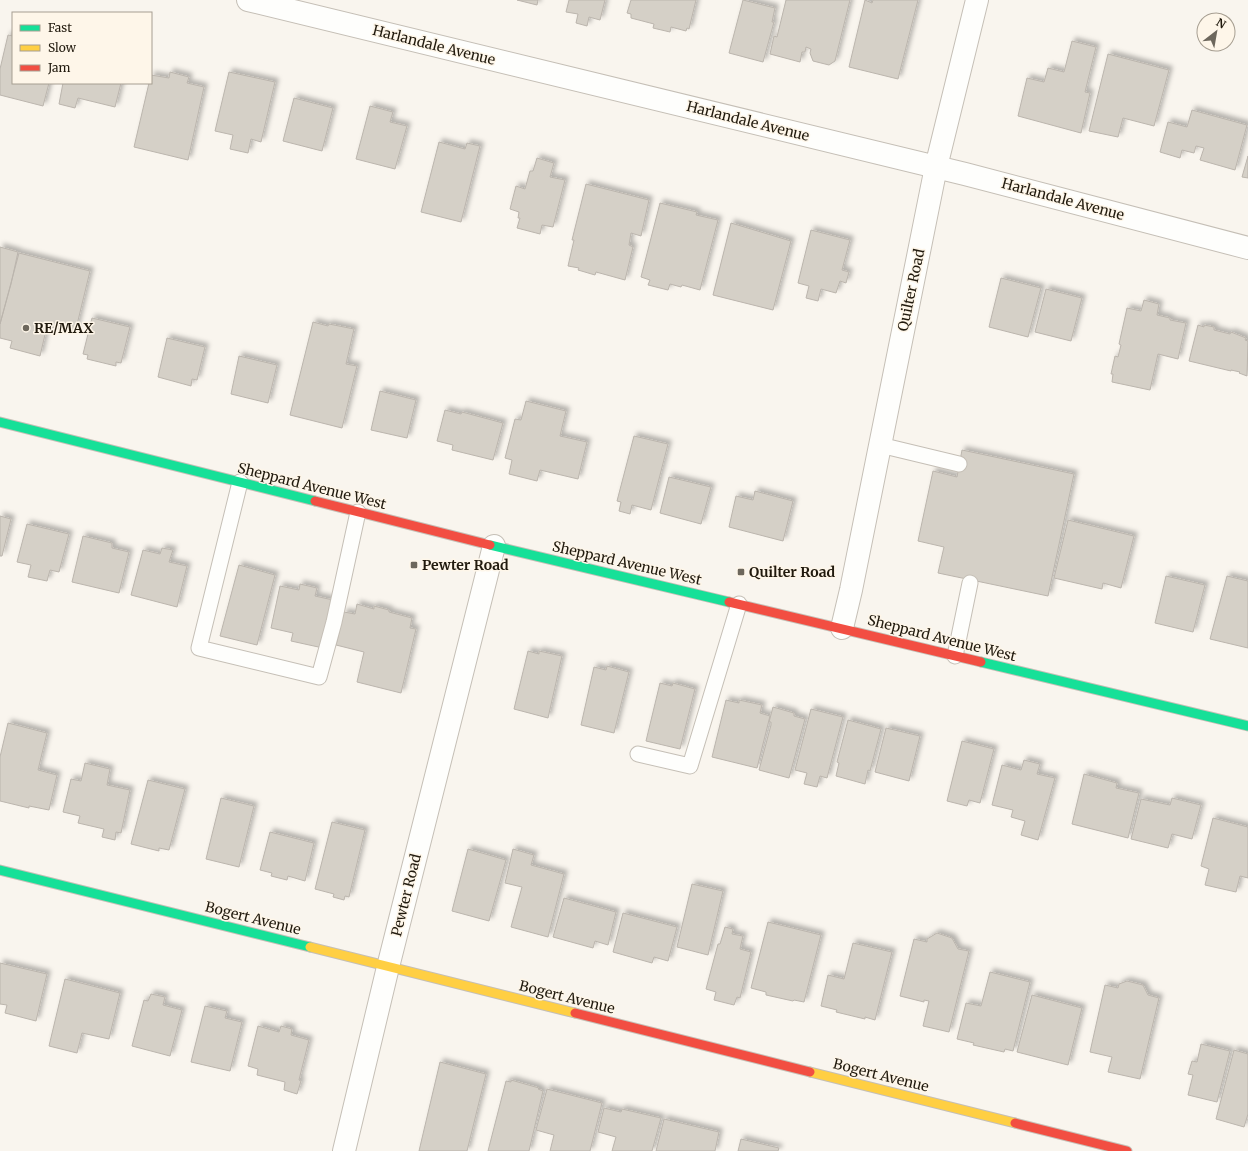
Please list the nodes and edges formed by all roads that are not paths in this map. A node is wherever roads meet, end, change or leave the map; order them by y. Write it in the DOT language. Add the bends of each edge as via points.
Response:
graph roads {
  1 [pos="248,0"];
  2 [pos="977,0"];
  3 [pos="936,167"];
  4 [pos="1248,248"];
  5 [pos="0,422"];
  6 [pos="880,445"];
  7 [pos="959,464"];
  8 [pos="240,482"];
  9 [pos="358,512"];
  10 [pos="494,546"];
  11 [pos="970,583"];
  12 [pos="739,604"];
  13 [pos="842,628"];
  14 [pos="955,656"];
  15 [pos="1248,726"];
  16 [pos="638,754"];
  17 [pos="0,870"];
  18 [pos="388,966"];
  19 [pos="344,1151"];
  20 [pos="1127,1151"];
  1 -- 3 [label="street, Harlandale Avenue"];
  2 -- 3 [label="street, Quilter Road"];
  3 -- 4 [label="street, Harlandale Avenue"];
  3 -- 6 [label="street, Quilter Road"];
  5 -- 8 [label="main road, Sheppard Avenue West"];
  6 -- 7 [label="lane"];
  6 -- 13 [label="street, Quilter Road"];
  8 -- 9 [label="main road, Sheppard Avenue West"];
  8 -- 9 [label="lane" via="199,648 319,677"];
  9 -- 10 [label="main road, Sheppard Avenue West"];
  10 -- 12 [label="main road, Sheppard Avenue West"];
  10 -- 18 [label="street, Pewter Road"];
  11 -- 14 [label="lane"];
  12 -- 13 [label="main road, Sheppard Avenue West"];
  12 -- 16 [label="lane" via="690,766"];
  13 -- 14 [label="main road, Sheppard Avenue West"];
  14 -- 15 [label="main road, Sheppard Avenue West"];
  17 -- 18 [label="main road, Bogert Avenue"];
  18 -- 19 [label="street, Pewter Road"];
  18 -- 20 [label="main road, Bogert Avenue"];
}
